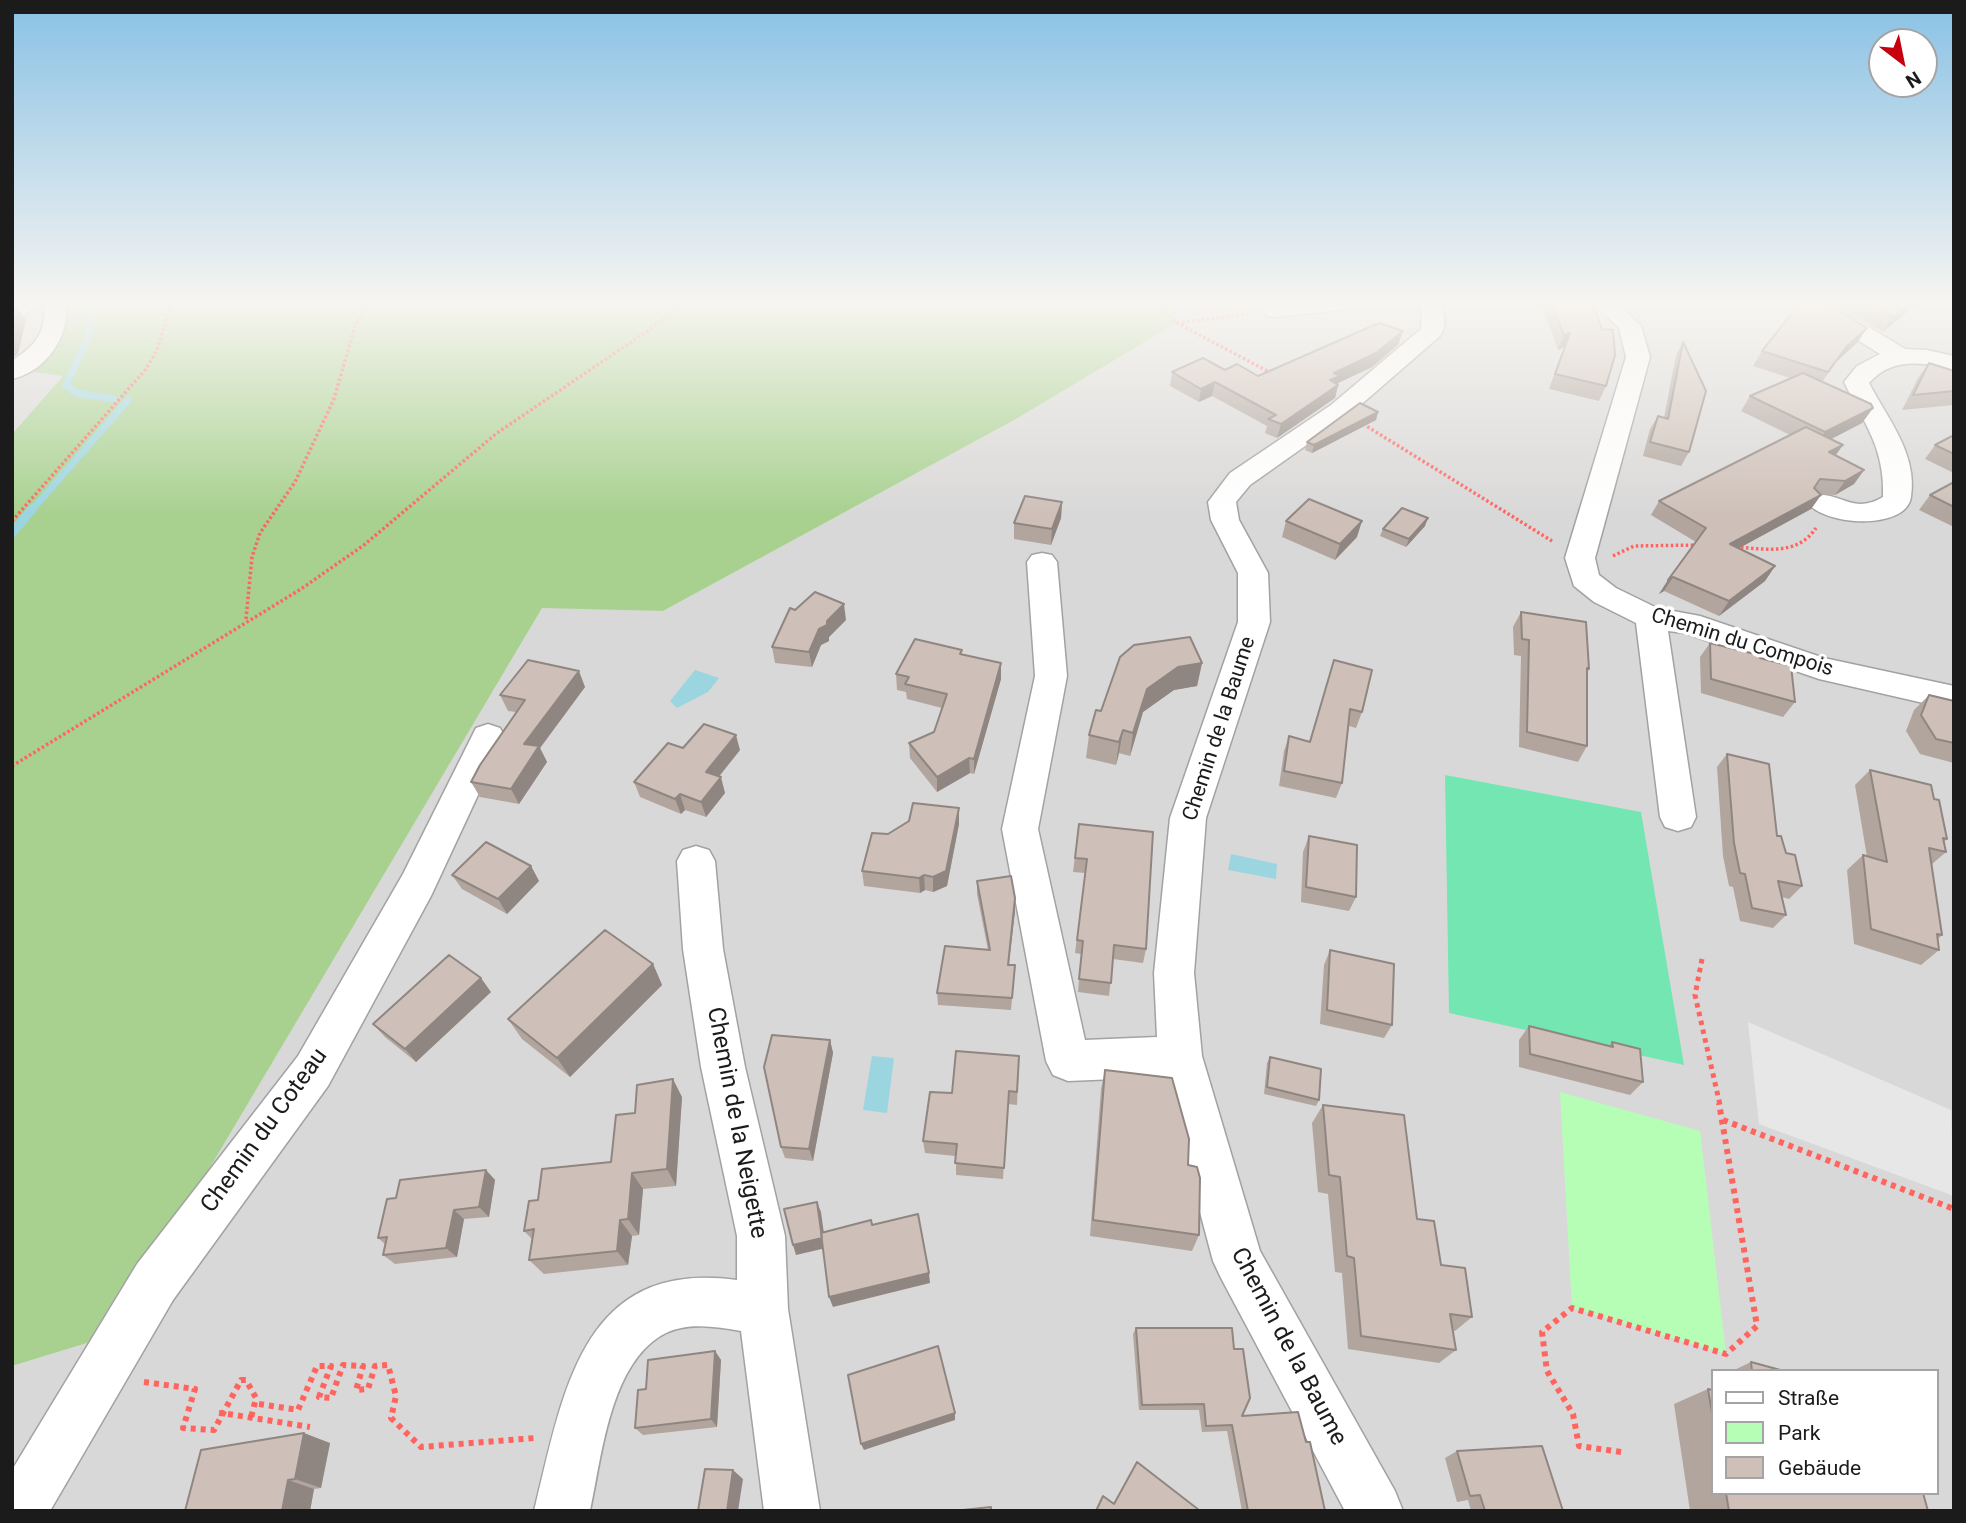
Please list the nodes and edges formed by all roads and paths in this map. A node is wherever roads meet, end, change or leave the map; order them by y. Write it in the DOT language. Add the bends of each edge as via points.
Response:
graph roads {
  1 [pos="142,373"];
  2 [pos="340,373"];
  3 [pos="585,373"];
  4 [pos="1271,373"];
  5 [pos="1383,373"];
  6 [pos="1633,373"];
  7 [pos="1863,373"];
  8 [pos="1282,379"];
  9 [pos="1340,410"];
  10 [pos="1830,507"];
  11 [pos="12,521"];
  12 [pos="1705,545"];
  13 [pos="1733,547"];
  14 [pos="1580,558"];
  15 [pos="1042,562"];
  16 [pos="1639,611"];
  17 [pos="246,620"];
  18 [pos="1954,698"];
  19 [pos="488,737"];
  20 [pos="12,766"];
  21 [pos="1678,817"];
  22 [pos="696,861"];
  23 [pos="1702,959"];
  24 [pos="1180,1056"];
  25 [pos="1723,1120"];
  26 [pos="1954,1209"];
  27 [pos="763,1309"];
  28 [pos="195,1389"];
  29 [pos="259,1404"];
  30 [pos="223,1413"];
  31 [pos="251,1418"];
  32 [pos="310,1427"];
  33 [pos="581,1435"];
  34 [pos="1621,1452"];
  35 [pos="19,1511"];
  36 [pos="562,1511"];
  37 [pos="792,1511"];
  38 [pos="1375,1511"];
  1 -- 11 [label="path"];
  2 -- 17 [label="path" via="295,482 260,533"];
  3 -- 17 [label="path" via="497,433 364,545"];
  4 -- 8 [label="path"];
  5 -- 9 [label="street, Chemin de la Baume"];
  6 -- 14 [label="street"];
  7 -- 10 [label="street" via="1856,382 1889,438 1899,477 1896,500 1877,513"];
  9 -- 14 [label="path"];
  9 -- 24 [label="street, Chemin de la Baume" via="1240,479 1222,502 1225,520 1253,573 1254,622 1188,818 1174,973"];
  10 -- 13 [label="path" via="1810,540 1800,547"];
  12 -- 16 [label="path" via="1634,546 1613,555 1608,568"];
  14 -- 16 [label="street, Chemin du Compois" via="1585,579 1605,595"];
  15 -- 24 [label="street" via="1051,676 1020,829 1068,1061"];
  16 -- 18 [label="street, Chemin du Compois" via="1689,623 1819,668"];
  16 -- 21 [label="street"];
  17 -- 20 [label="path"];
  19 -- 35 [label="street, Chemin du Coteau" via="417,885 313,1071 155,1282"];
  22 -- 27 [label="street, Chemin de la Neigette" via="703,949 723,1067 761,1237"];
  23 -- 25 [label="path" via="1695,995"];
  24 -- 38 [label="street, Chemin de la Baume" via="1238,1261"];
  25 -- 26 [label="path"];
  25 -- 34 [label="path" via="1757,1326 1726,1354 1572,1308 1542,1332 1547,1371 1573,1414 1579,1446"];
  27 -- 33 [label="street" via="688,1302 667,1306 639,1321 602,1366"];
  27 -- 37 [label="street, Chemin de la Neigette"];
  28 -- 29 [label="path" via="183,1428 214,1430 241,1380 257,1394"];
  29 -- 31 [label="path"];
  29 -- 33 [label="path" via="298,1410 317,1366 331,1366 319,1397 331,1398 343,1365 363,1366 356,1390 368,1389 375,1366 388,1365 396,1396 391,1418 421,1447"];
  30 -- 31 [label="path"];
  31 -- 32 [label="path"];
  33 -- 36 [label="street"];
}
